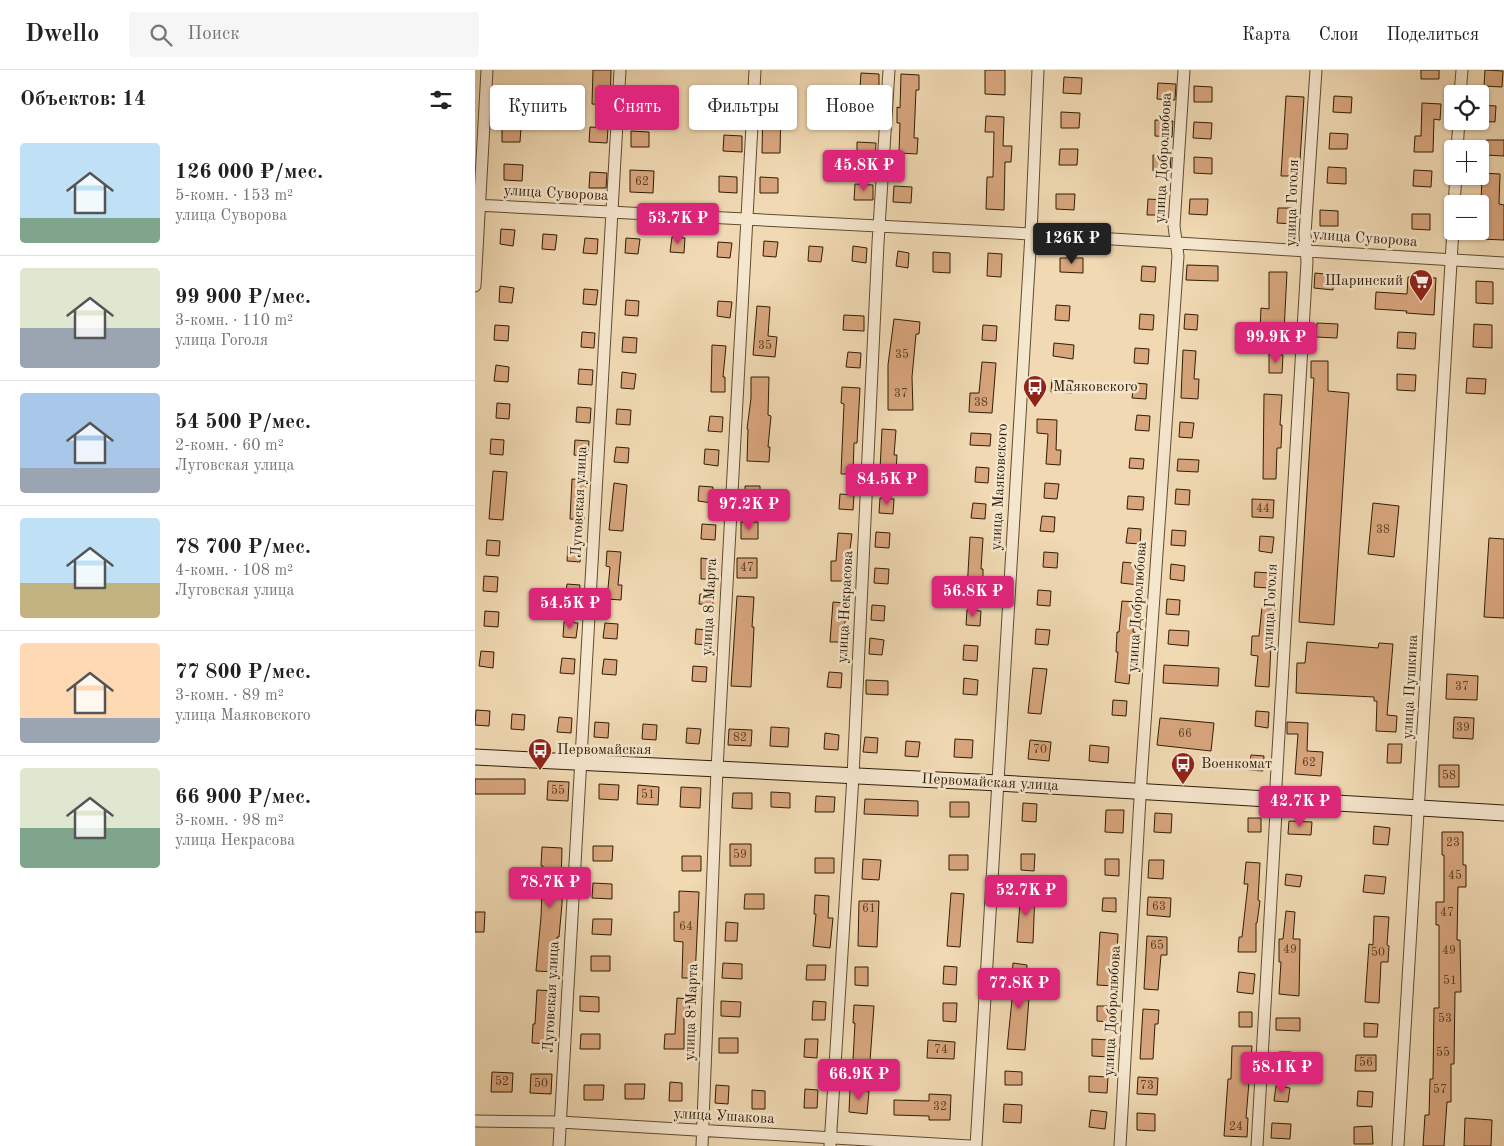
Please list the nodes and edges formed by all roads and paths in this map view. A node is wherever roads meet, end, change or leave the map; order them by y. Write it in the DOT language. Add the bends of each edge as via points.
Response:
graph roads {
  1 [pos="487,70"];
  2 [pos="620,70"];
  3 [pos="755,70"];
  4 [pos="889,70"];
  5 [pos="1039,70"];
  6 [pos="1184,70"];
  7 [pos="1316,70"];
  8 [pos="1462,70"];
  9 [pos="1461,85"];
  10 [pos="477,205"];
  11 [pos="612,212"];
  12 [pos="746,219"];
  13 [pos="879,226"];
  14 [pos="1031,234"];
  15 [pos="1452,240"];
  16 [pos="1177,243"];
  17 [pos="1306,250"];
  18 [pos="1451,259"];
  19 [pos="1504,263"];
  20 [pos="475,286"];
  21 [pos="475,756"];
  22 [pos="581,762"];
  23 [pos="717,769"];
  24 [pos="853,776"];
  25 [pos="999,782"];
  26 [pos="1141,792"];
  27 [pos="1276,799"];
  28 [pos="1419,807"];
  29 [pos="1504,813"];
  30 [pos="475,1121"];
  31 [pos="560,1122"];
  32 [pos="703,1131"];
  33 [pos="830,1142"];
  34 [pos="559,1146"];
  35 [pos="702,1146"];
  36 [pos="970,1146"];
  37 [pos="976,1146"];
  38 [pos="1120,1146"];
  39 [pos="1257,1146"];
  40 [pos="1398,1146"];
  1 -- 10 [label="street"];
  2 -- 11 [label="street, Луговская улица"];
  3 -- 12 [label="street, улица 8 Марта"];
  4 -- 13 [label="street, улица Некрасова"];
  5 -- 14 [label="street, улица Маяковского"];
  6 -- 16 [label="street, улица Добролюбова" via="1174,226"];
  7 -- 17 [label="street, улица Гоголя"];
  8 -- 9 [label="street"];
  10 -- 11 [label="street, улица Суворова"];
  10 -- 20 [label="street"];
  11 -- 12 [label="street, улица Суворова"];
  11 -- 22 [label="street, Луговская улица"];
  12 -- 13 [label="street, улица Суворова"];
  12 -- 23 [label="street, улица 8 Марта"];
  13 -- 14 [label="street, улица Суворова"];
  13 -- 24 [label="street, улица Некрасова"];
  14 -- 16 [label="street, улица Суворова"];
  14 -- 25 [label="street, улица Маяковского"];
  15 -- 18 [label="street, улица Пушкина"];
  16 -- 17 [label="street, улица Суворова"];
  16 -- 26 [label="street, улица Добролюбова" via="1178,266"];
  17 -- 18 [label="street, улица Суворова"];
  17 -- 27 [label="street, улица Гоголя"];
  18 -- 19 [label="street, улица Суворова"];
  18 -- 28 [label="street, улица Пушкина"];
  21 -- 22 [label="street, Первомайская улица"];
  22 -- 23 [label="street, Первомайская улица"];
  22 -- 31 [label="street, Луговская улица"];
  23 -- 24 [label="street, Первомайская улица"];
  23 -- 32 [label="street, улица 8 Марта"];
  24 -- 25 [label="street, Первомайская улица"];
  24 -- 33 [label="street, улица Некрасова"];
  25 -- 26 [label="street, Первомайская улица"];
  25 -- 37 [label="street, улица Маяковского"];
  26 -- 27 [label="street, Первомайская улица"];
  26 -- 38 [label="street, улица Добролюбова"];
  27 -- 28 [label="street, Первомайская улица"];
  27 -- 39 [label="street, улица Гоголя"];
  28 -- 29 [label="street, Первомайская улица"];
  28 -- 40 [label="street, улица Пушкина"];
  30 -- 31 [label="street, улица Ушакова"];
  31 -- 32 [label="street, улица Ушакова"];
  31 -- 34 [label="street, Луговская улица"];
  32 -- 33 [label="street, улица Ушакова"];
  32 -- 35 [label="street, улица 8 Марта"];
  33 -- 36 [label="street, улица Ушакова"];
}
